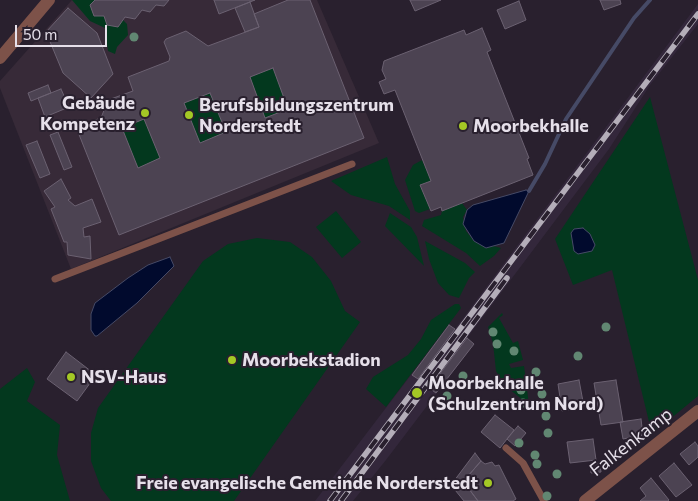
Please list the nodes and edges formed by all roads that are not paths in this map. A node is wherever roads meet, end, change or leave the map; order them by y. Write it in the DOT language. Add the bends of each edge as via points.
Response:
graph roads {
  1 [pos="49,0"];
  2 [pos="0,58"];
  3 [pos="352,164"];
  4 [pos="55,279"];
  5 [pos="698,411"];
  6 [pos="506,448"];
  7 [pos="544,501"];
  8 [pos="585,501"];
  1 -- 2 [label="street"];
  3 -- 4 [label="lane"];
  5 -- 8 [label="street, Falkenkamp"];
  6 -- 7 [label="lane" via="523,463"];
}
